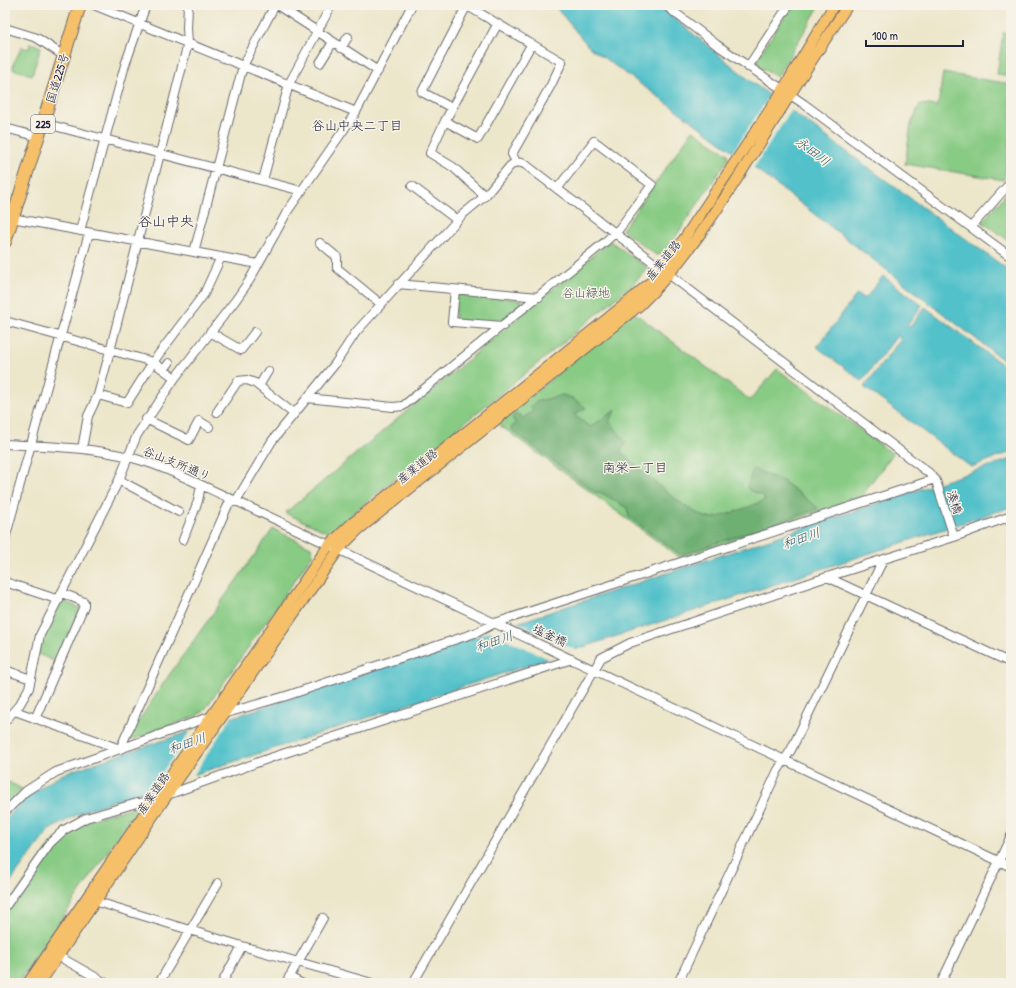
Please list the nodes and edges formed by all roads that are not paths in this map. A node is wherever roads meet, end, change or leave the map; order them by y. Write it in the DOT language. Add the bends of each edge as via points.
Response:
graph roads {
  1 [pos="80,5"];
  2 [pos="94,5"];
  3 [pos="146,5"];
  4 [pos="188,5"];
  5 [pos="276,5"];
  6 [pos="412,5"];
  7 [pos="466,5"];
  8 [pos="834,5"];
  9 [pos="848,5"];
  10 [pos="331,6"];
  11 [pos="669,6"];
  12 [pos="785,6"];
  13 [pos="139,22"];
  14 [pos="497,25"];
  15 [pos="5,28"];
  16 [pos="318,32"];
  17 [pos="348,37"];
  18 [pos="332,42"];
  19 [pos="188,43"];
  20 [pos="531,45"];
  21 [pos="341,48"];
  22 [pos="64,56"];
  23 [pos="320,63"];
  24 [pos="243,66"];
  25 [pos="748,67"];
  26 [pos="378,72"];
  27 [pos="289,84"];
  28 [pos="784,96"];
  29 [pos="452,108"];
  30 [pos="356,112"];
  31 [pos="445,121"];
  32 [pos="44,123"];
  33 [pos="5,128"];
  34 [pos="39,137"];
  35 [pos="104,138"];
  36 [pos="161,153"];
  37 [pos="516,162"];
  38 [pos="216,168"];
  39 [pos="263,180"];
  40 [pos="1011,182"];
  41 [pos="412,186"];
  42 [pos="557,189"];
  43 [pos="302,191"];
  44 [pos="485,196"];
  45 [pos="12,218"];
  46 [pos="457,220"];
  47 [pos="971,227"];
  48 [pos="85,232"];
  49 [pos="614,233"];
  50 [pos="6,238"];
  51 [pos="138,241"];
  52 [pos="320,243"];
  53 [pos="194,252"];
  54 [pos="221,256"];
  55 [pos="1011,257"];
  56 [pos="258,264"];
  57 [pos="666,272"];
  58 [pos="398,284"];
  59 [pos="455,290"];
  60 [pos="539,297"];
  61 [pos="381,304"];
  62 [pos="5,321"];
  63 [pos="503,326"];
  64 [pos="210,332"];
  65 [pos="255,332"];
  66 [pos="60,337"];
  67 [pos="110,351"];
  68 [pos="153,362"];
  69 [pos="268,371"];
  70 [pos="175,378"];
  71 [pos="259,386"];
  72 [pos="98,395"];
  73 [pos="307,398"];
  74 [pos="217,412"];
  75 [pos="294,414"];
  76 [pos="146,420"];
  77 [pos="209,427"];
  78 [pos="5,444"];
  79 [pos="30,446"];
  80 [pos="82,449"];
  81 [pos="128,457"];
  82 [pos="119,480"];
  83 [pos="935,480"];
  84 [pos="201,485"];
  85 [pos="236,500"];
  86 [pos="179,512"];
  87 [pos="1011,516"];
  88 [pos="953,534"];
  89 [pos="5,539"];
  90 [pos="183,540"];
  91 [pos="329,545"];
  92 [pos="339,549"];
  93 [pos="882,560"];
  94 [pos="827,577"];
  95 [pos="5,582"];
  96 [pos="865,595"];
  97 [pos="60,597"];
  98 [pos="495,623"];
  99 [pos="570,658"];
  100 [pos="1011,663"];
  101 [pos="5,670"];
  102 [pos="594,670"];
  103 [pos="31,679"];
  104 [pos="15,711"];
  105 [pos="222,716"];
  106 [pos="35,719"];
  107 [pos="207,720"];
  108 [pos="5,721"];
  109 [pos="120,749"];
  110 [pos="785,760"];
  111 [pos="162,795"];
  112 [pos="5,812"];
  113 [pos="1011,836"];
  114 [pos="999,861"];
  115 [pos="1011,867"];
  116 [pos="218,883"];
  117 [pos="91,900"];
  118 [pos="5,907"];
  119 [pos="323,918"];
  120 [pos="190,930"];
  121 [pos="242,946"];
  122 [pos="58,956"];
  123 [pos="298,962"];
  124 [pos="288,980"];
  125 [pos="28,983"];
  126 [pos="40,983"];
  127 [pos="106,983"];
  128 [pos="159,983"];
  129 [pos="222,983"];
  130 [pos="301,983"];
  131 [pos="372,983"];
  132 [pos="413,983"];
  133 [pos="678,983"];
  134 [pos="941,983"];
  1 -- 22 [label="highway, 国道225号 / 225"];
  2 -- 13 [label="street"];
  3 -- 13 [label="street"];
  4 -- 19 [label="street"];
  5 -- 16 [label="street"];
  5 -- 24 [label="street"];
  6 -- 26 [label="street"];
  7 -- 14 [label="street"];
  7 -- 29 [label="street" via="422,92"];
  8 -- 28 [label="main road, 産業道路"];
  9 -- 28 [label="main road, 産業道路"];
  10 -- 16 [label="street"];
  11 -- 25 [label="street"];
  12 -- 25 [label="street"];
  13 -- 19 [label="street"];
  13 -- 35 [label="street"];
  14 -- 20 [label="street"];
  14 -- 29 [label="street"];
  15 -- 22 [label="street" via="37,38"];
  16 -- 18 [label="street"];
  16 -- 27 [label="street"];
  17 -- 21 [label="street"];
  18 -- 21 [label="street"];
  18 -- 23 [label="street"];
  19 -- 24 [label="street"];
  19 -- 36 [label="street"];
  20 -- 31 [label="street" via="478,139"];
  20 -- 37 [label="street" via="562,64 512,154"];
  21 -- 26 [label="street"];
  22 -- 32 [label="highway, 国道225号 / 225"];
  24 -- 27 [label="street"];
  24 -- 38 [label="street"];
  25 -- 28 [label="street"];
  26 -- 30 [label="street"];
  27 -- 30 [label="street"];
  27 -- 39 [label="street"];
  28 -- 47 [label="street"];
  28 -- 57 [label="main road, 産業道路"];
  29 -- 31 [label="street"];
  30 -- 43 [label="street"];
  31 -- 44 [label="street" via="430,153 453,167"];
  32 -- 34 [label="highway, 国道225号 / 225"];
  32 -- 35 [label="street"];
  33 -- 34 [label="street"];
  34 -- 45 [label="highway, 国道225号 / 225"];
  35 -- 36 [label="street"];
  35 -- 48 [label="street"];
  36 -- 38 [label="street"];
  36 -- 51 [label="street"];
  37 -- 42 [label="street" via="522,163"];
  37 -- 44 [label="street"];
  38 -- 39 [label="street"];
  38 -- 53 [label="street"];
  39 -- 43 [label="street"];
  40 -- 47 [label="street"];
  41 -- 46 [label="street"];
  42 -- 49 [label="street"];
  42 -- 49 [label="street" via="594,141 652,185"];
  43 -- 56 [label="street"];
  44 -- 46 [label="street"];
  45 -- 48 [label="street"];
  45 -- 50 [label="highway, 国道225号 / 225"];
  46 -- 58 [label="street"];
  47 -- 55 [label="street"];
  48 -- 51 [label="street"];
  48 -- 66 [label="street"];
  49 -- 57 [label="street"];
  49 -- 60 [label="street"];
  51 -- 53 [label="street"];
  51 -- 67 [label="street"];
  52 -- 61 [label="street" via="337,257 337,268"];
  53 -- 54 [label="street"];
  54 -- 56 [label="street"];
  54 -- 68 [label="street" via="204,294"];
  56 -- 64 [label="street" via="235,301"];
  57 -- 83 [label="street"];
  57 -- 91 [label="main road, 産業道路" via="349,526"];
  57 -- 92 [label="main road, 産業道路" via="641,304 356,532"];
  58 -- 59 [label="street"];
  58 -- 61 [label="street"];
  59 -- 60 [label="street"];
  59 -- 63 [label="street" via="452,322"];
  60 -- 63 [label="street"];
  61 -- 73 [label="street" via="356,332 335,364"];
  62 -- 66 [label="street"];
  63 -- 73 [label="street" via="401,407"];
  64 -- 65 [label="street" via="241,350"];
  64 -- 70 [label="street"];
  66 -- 67 [label="street"];
  66 -- 79 [label="street"];
  67 -- 68 [label="street"];
  67 -- 72 [label="street"];
  68 -- 70 [label="street" via="166,366"];
  68 -- 72 [label="street" via="127,403"];
  69 -- 71 [label="street"];
  70 -- 76 [label="street"];
  71 -- 74 [label="street" via="250,380 238,381"];
  71 -- 75 [label="street"];
  72 -- 80 [label="street" via="88,416"];
  73 -- 75 [label="street"];
  75 -- 85 [label="street" via="262,455"];
  76 -- 77 [label="street" via="189,440 199,421"];
  76 -- 81 [label="street" via="131,446"];
  78 -- 79 [label="street, 谷山支所通り"];
  79 -- 80 [label="street, 谷山支所通り"];
  79 -- 89 [label="street"];
  80 -- 81 [label="street, 谷山支所通り"];
  81 -- 82 [label="street"];
  81 -- 84 [label="street, 谷山支所通り" via="160,467"];
  82 -- 86 [label="street"];
  82 -- 97 [label="street"];
  83 -- 88 [label="street, 湊橋"];
  83 -- 98 [label="street"];
  84 -- 85 [label="street, 谷山支所通り"];
  84 -- 90 [label="street" via="198,501"];
  85 -- 91 [label="street, 谷山支所通り"];
  85 -- 109 [label="street" via="229,503"];
  87 -- 88 [label="street"];
  88 -- 93 [label="street"];
  91 -- 92 [label="street, 谷山支所通り"];
  91 -- 107 [label="main road, 産業道路"];
  92 -- 98 [label="street, 塩釜橋"];
  92 -- 105 [label="main road, 産業道路"];
  93 -- 94 [label="street"];
  93 -- 96 [label="street"];
  94 -- 96 [label="street"];
  94 -- 102 [label="street" via="630,644 601,658"];
  95 -- 97 [label="street"];
  96 -- 100 [label="street"];
  96 -- 110 [label="street"];
  97 -- 103 [label="street" via="40,635"];
  97 -- 106 [label="street" via="81,600 84,606"];
  98 -- 99 [label="street, 塩釜橋"];
  98 -- 105 [label="street" via="478,632"];
  99 -- 102 [label="street, 塩釜橋"];
  99 -- 111 [label="street"];
  101 -- 103 [label="street"];
  102 -- 110 [label="street, 塩釜橋"];
  102 -- 132 [label="street"];
  103 -- 104 [label="street"];
  104 -- 106 [label="street"];
  104 -- 108 [label="street"];
  105 -- 111 [label="main road, 産業道路"];
  106 -- 109 [label="street"];
  107 -- 109 [label="street"];
  107 -- 111 [label="main road, 産業道路"];
  109 -- 112 [label="street" via="44,779 16,800"];
  110 -- 114 [label="street, 塩釜橋"];
  110 -- 133 [label="street"];
  111 -- 117 [label="main road, 産業道路"];
  111 -- 117 [label="main road, 産業道路"];
  111 -- 118 [label="street" via="86,818 64,830 50,844"];
  113 -- 114 [label="street"];
  114 -- 115 [label="street, 塩釜橋"];
  114 -- 134 [label="street"];
  116 -- 120 [label="street"];
  117 -- 120 [label="street"];
  117 -- 122 [label="main road, 産業道路"];
  117 -- 125 [label="main road, 産業道路"];
  119 -- 123 [label="street"];
  120 -- 121 [label="street"];
  120 -- 128 [label="street"];
  121 -- 123 [label="street"];
  121 -- 129 [label="street"];
  122 -- 126 [label="main road, 産業道路"];
  122 -- 127 [label="street"];
  123 -- 124 [label="street"];
  123 -- 131 [label="street"];
  124 -- 130 [label="street"];
}
